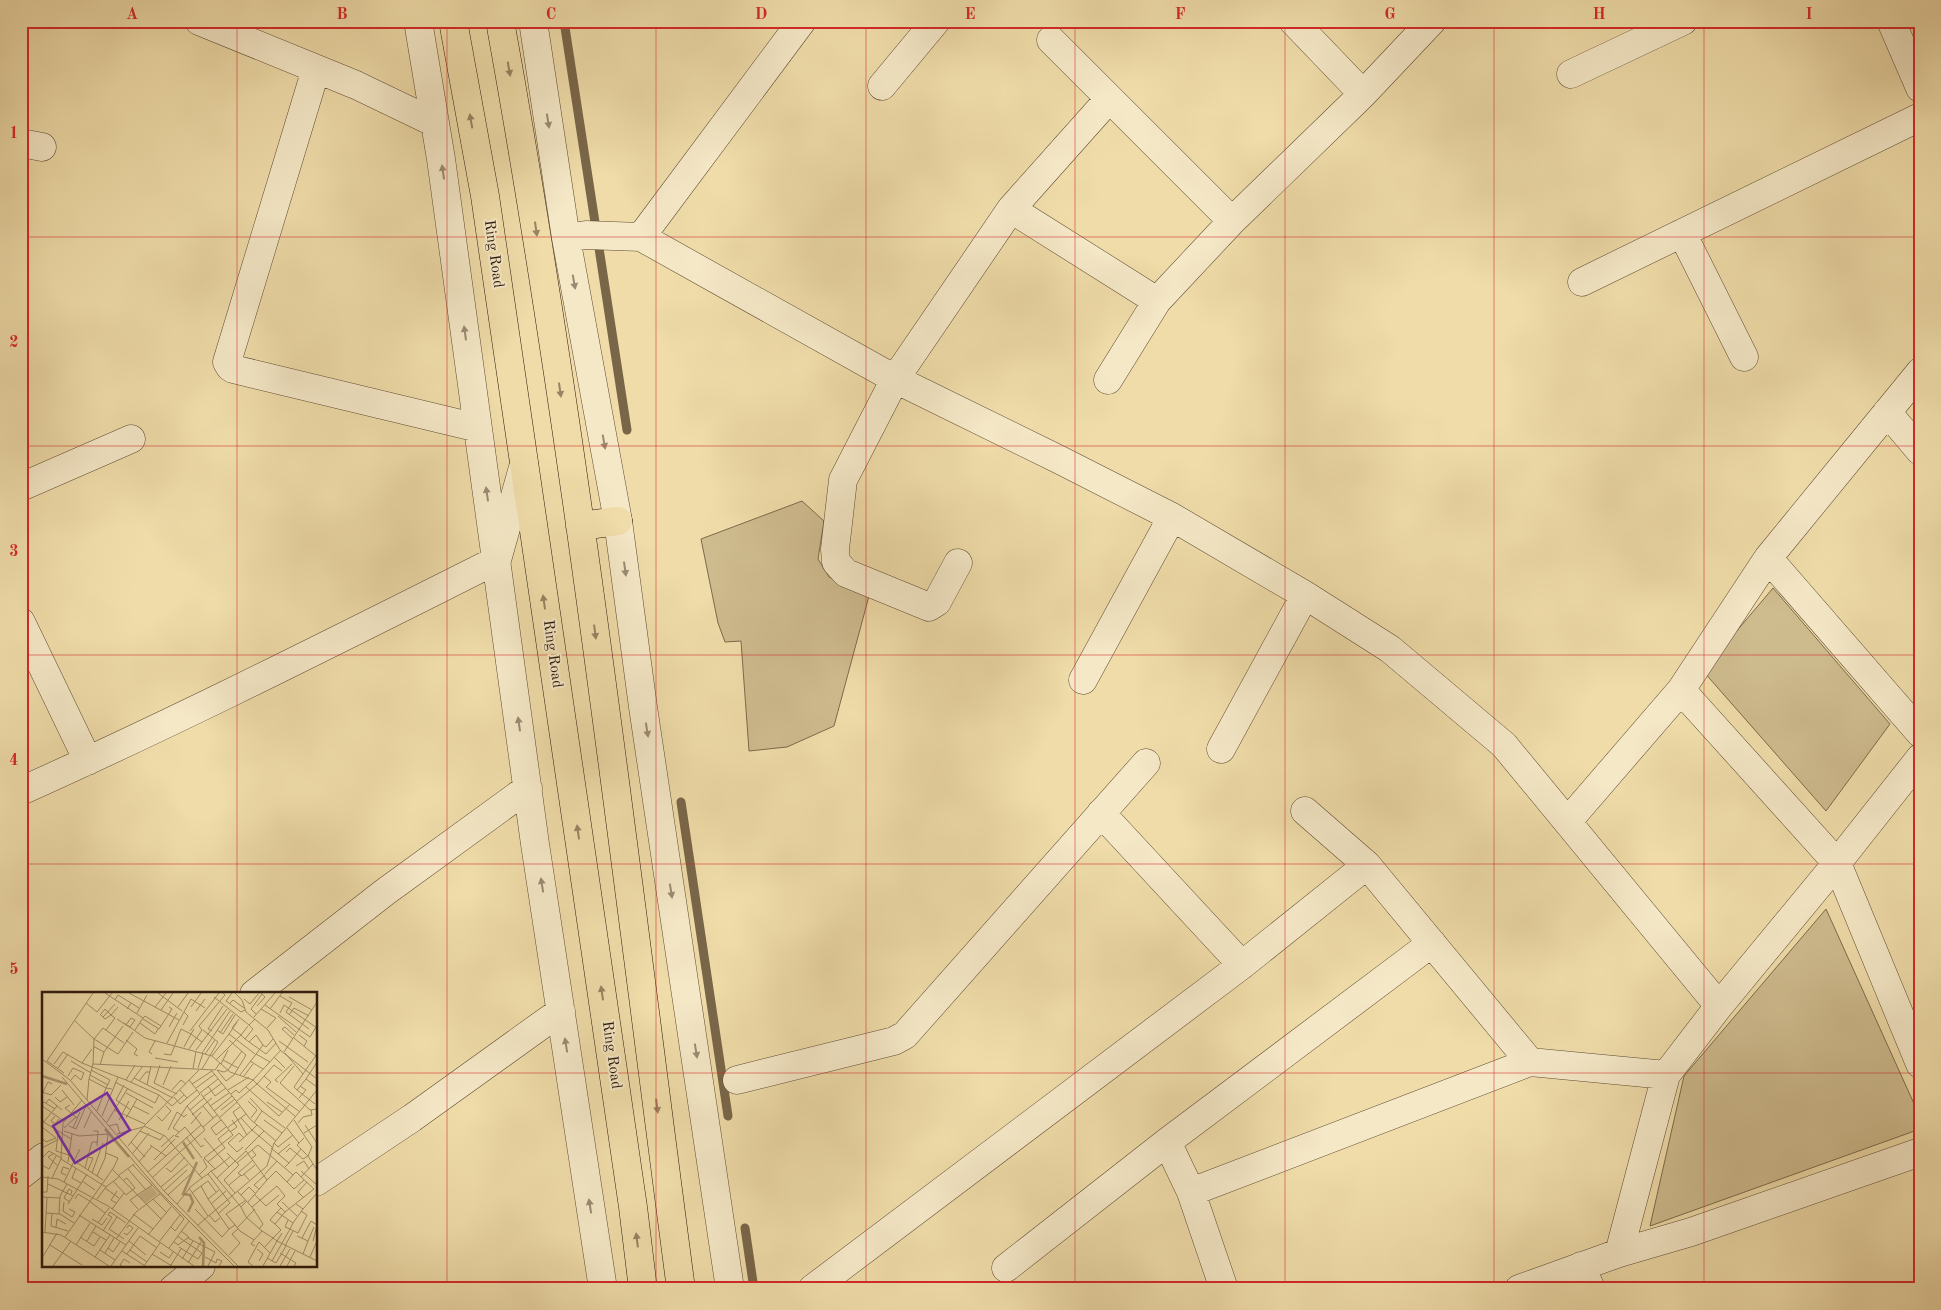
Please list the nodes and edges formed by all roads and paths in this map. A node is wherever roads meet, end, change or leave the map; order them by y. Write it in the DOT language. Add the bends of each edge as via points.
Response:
graph roads {
  1 [pos="199,21"];
  2 [pos="418,21"];
  3 [pos="453,21"];
  4 [pos="500,21"];
  5 [pos="532,21"];
  6 [pos="802,21"];
  7 [pos="936,21"];
  8 [pos="1292,21"];
  9 [pos="1432,21"];
  10 [pos="1683,21"];
  11 [pos="1891,21"];
  12 [pos="1052,40"];
  13 [pos="316,69"];
  14 [pos="1571,74"];
  15 [pos="882,86"];
  16 [pos="1920,88"];
  17 [pos="1363,94"];
  18 [pos="1109,99"];
  19 [pos="1920,117"];
  20 [pos="435,123"];
  21 [pos="1011,209"];
  22 [pos="1232,221"];
  23 [pos="1682,233"];
  24 [pos="576,236"];
  25 [pos="641,237"];
  26 [pos="1582,282"];
  27 [pos="1157,301"];
  28 [pos="1744,357"];
  29 [pos="1920,372"];
  30 [pos="895,379"];
  31 [pos="1108,380"];
  32 [pos="1887,412"];
  33 [pos="478,428"];
  34 [pos="132,439"];
  35 [pos="1920,451"];
  36 [pos="524,464"];
  37 [pos="21,487"];
  38 [pos="1172,517"];
  39 [pos="618,521"];
  40 [pos="580,526"];
  41 [pos="1768,558"];
  42 [pos="497,560"];
  43 [pos="958,563"];
  44 [pos="1305,595"];
  45 [pos="21,622"];
  46 [pos="1083,680"];
  47 [pos="1681,690"];
  48 [pos="1920,733"];
  49 [pos="1221,750"];
  50 [pos="1920,758"];
  51 [pos="88,762"];
  52 [pos="1146,763"];
  53 [pos="528,788"];
  54 [pos="21,792"];
  55 [pos="1305,811"];
  56 [pos="1101,813"];
  57 [pos="1568,821"];
  58 [pos="1837,862"];
  59 [pos="1367,865"];
  60 [pos="1432,943"];
  61 [pos="1242,965"];
  62 [pos="257,992"];
  63 [pos="1719,1006"];
  64 [pos="561,1011"];
  65 [pos="1919,1060"];
  66 [pos="1530,1062"];
  67 [pos="1666,1076"];
  68 [pos="736,1080"];
  69 [pos="1167,1142"];
  70 [pos="1920,1152"];
  71 [pos="42,1159"];
  72 [pos="21,1175"];
  73 [pos="318,1181"];
  74 [pos="1191,1192"];
  75 [pos="1619,1253"];
  76 [pos="199,1268"];
  77 [pos="1006,1268"];
  78 [pos="1586,1278"];
  79 [pos="173,1289"];
  80 [pos="603,1289"];
  81 [pos="643,1289"];
  82 [pos="681,1289"];
  83 [pos="730,1289"];
  84 [pos="812,1289"];
  85 [pos="1224,1289"];
  86 [pos="1519,1289"];
  1 -- 13 [label="street"];
  2 -- 20 [label="street"];
  36 -- 3 [label="highway, Ring Road, one-way" via="485,196"];
  4 -- 40 [label="highway, one-way" via="531,190"];
  5 -- 24 [label="street, one-way"];
  6 -- 25 [label="street"];
  7 -- 15 [label="street"];
  8 -- 17 [label="street"];
  9 -- 17 [label="street"];
  10 -- 14 [label="street"];
  11 -- 16 [label="street"];
  12 -- 18 [label="street"];
  13 -- 20 [label="street"];
  13 -- 33 [label="street" via="228,365 233,369"];
  17 -- 22 [label="street"];
  18 -- 21 [label="street"];
  18 -- 22 [label="street"];
  19 -- 23 [label="street"];
  33 -- 20 [label="street, one-way"];
  21 -- 27 [label="street"];
  21 -- 30 [label="street"];
  22 -- 27 [label="street"];
  23 -- 26 [label="street"];
  23 -- 28 [label="street"];
  24 -- 25 [label="street"];
  24 -- 39 [label="street, one-way"];
  25 -- 30 [label="street"];
  27 -- 31 [label="street"];
  29 -- 32 [label="street"];
  30 -- 38 [label="street"];
  30 -- 43 [label="street" via="843,480 836,562 846,573 930,607"];
  32 -- 35 [label="street"];
  32 -- 41 [label="street"];
  42 -- 33 [label="street, one-way"];
  34 -- 37 [label="street"];
  36 -- 42 [label="street"];
  81 -- 36 [label="highway, Ring Road, one-way" via="634,1207"];
  38 -- 44 [label="street"];
  38 -- 46 [label="street"];
  39 -- 40 [label="highway"];
  39 -- 83 [label="street, one-way"];
  40 -- 82 [label="highway, one-way"];
  41 -- 47 [label="street"];
  41 -- 48 [label="street"];
  42 -- 51 [label="street"];
  53 -- 42 [label="street, one-way"];
  44 -- 49 [label="street"];
  44 -- 57 [label="street" via="1390,649 1504,745"];
  45 -- 51 [label="street"];
  47 -- 57 [label="street"];
  47 -- 58 [label="street"];
  50 -- 58 [label="street"];
  51 -- 54 [label="street"];
  52 -- 56 [label="street"];
  53 -- 62 [label="street" via="385,892"];
  64 -- 53 [label="street, one-way"];
  55 -- 59 [label="street"];
  56 -- 61 [label="street"];
  56 -- 68 [label="street" via="905,1035 894,1041"];
  57 -- 63 [label="street"];
  58 -- 63 [label="street"];
  58 -- 65 [label="street"];
  59 -- 60 [label="street"];
  59 -- 61 [label="street"];
  60 -- 66 [label="street"];
  60 -- 69 [label="street"];
  61 -- 84 [label="street"];
  63 -- 67 [label="street"];
  64 -- 73 [label="street"];
  80 -- 64 [label="street, one-way"];
  66 -- 67 [label="street"];
  66 -- 74 [label="street"];
  67 -- 75 [label="street"];
  69 -- 74 [label="street"];
  69 -- 77 [label="street"];
  70 -- 75 [label="street" via="1691,1232"];
  71 -- 72 [label="street"];
  74 -- 85 [label="street"];
  75 -- 78 [label="street"];
  76 -- 79 [label="street"];
  78 -- 86 [label="street"];
}
